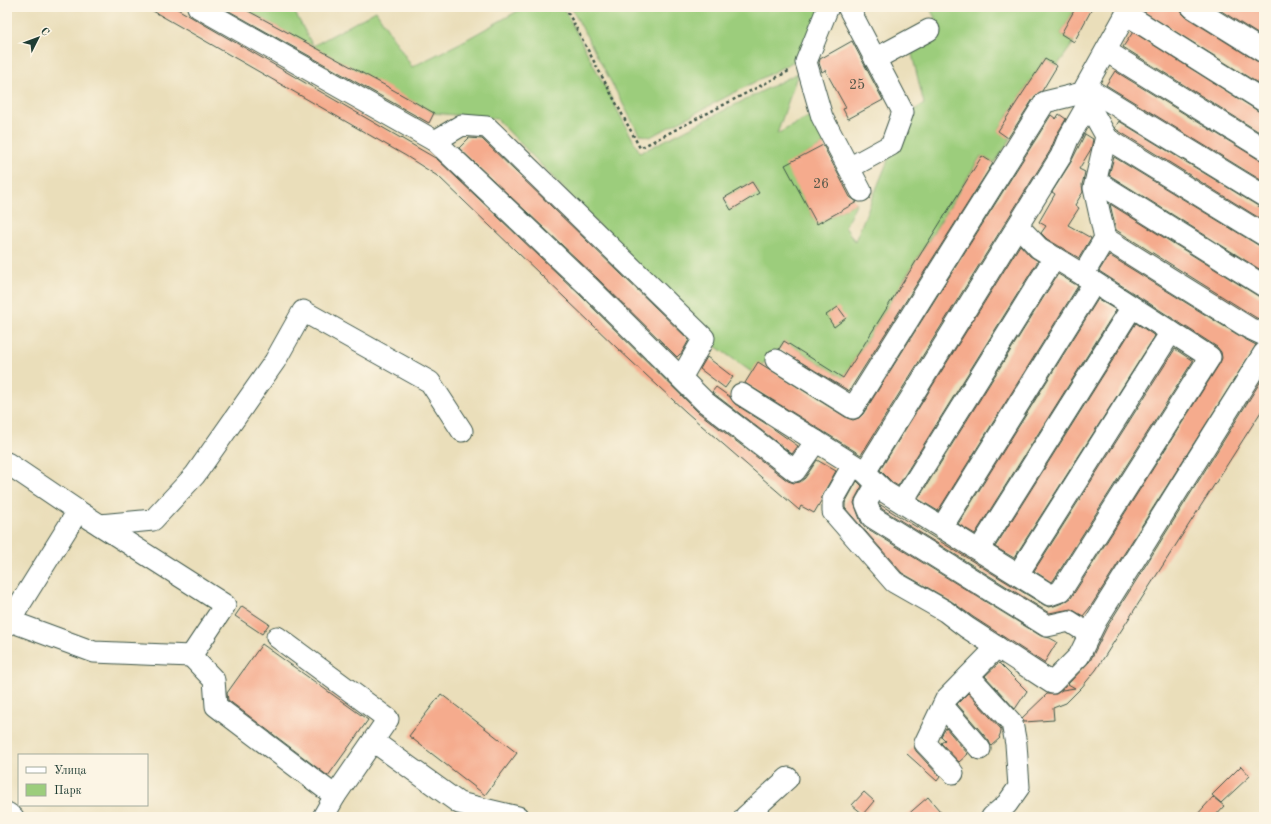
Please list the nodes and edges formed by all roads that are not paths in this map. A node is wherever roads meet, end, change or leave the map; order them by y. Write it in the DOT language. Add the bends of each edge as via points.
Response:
graph roads {
  1 [pos="198,7"];
  2 [pos="828,7"];
  3 [pos="848,7"];
  4 [pos="1192,7"];
  5 [pos="1128,11"];
  6 [pos="929,30"];
  7 [pos="1106,51"];
  8 [pos="1264,52"];
  9 [pos="875,59"];
  10 [pos="1085,95"];
  11 [pos="1264,101"];
  12 [pos="1106,138"];
  13 [pos="435,141"];
  14 [pos="1264,149"];
  15 [pos="849,168"];
  16 [pos="1096,181"];
  17 [pos="861,191"];
  18 [pos="1264,196"];
  19 [pos="1018,226"];
  20 [pos="1264,235"];
  21 [pos="1105,238"];
  22 [pos="1054,258"];
  23 [pos="1088,279"];
  24 [pos="1264,286"];
  25 [pos="1132,307"];
  26 [pos="1171,332"];
  27 [pos="1264,335"];
  28 [pos="1264,353"];
  29 [pos="776,360"];
  30 [pos="681,378"];
  31 [pos="741,394"];
  32 [pos="462,431"];
  33 [pos="816,441"];
  34 [pos="7,463"];
  35 [pos="865,473"];
  36 [pos="902,502"];
  37 [pos="78,511"];
  38 [pos="100,525"];
  39 [pos="942,527"];
  40 [pos="980,550"];
  41 [pos="1018,574"];
  42 [pos="8,623"];
  43 [pos="1089,634"];
  44 [pos="277,637"];
  45 [pos="997,647"];
  46 [pos="191,656"];
  47 [pos="969,676"];
  48 [pos="943,706"];
  49 [pos="373,741"];
  50 [pos="980,749"];
  51 [pos="953,773"];
  52 [pos="788,778"];
  53 [pos="335,796"];
  54 [pos="462,810"];
  55 [pos="7,813"];
  56 [pos="13,817"];
  57 [pos="322,817"];
  58 [pos="518,817"];
  59 [pos="745,817"];
  60 [pos="992,817"];
  1 -- 13 [label="street"];
  2 -- 15 [label="street" via="806,62 822,117"];
  3 -- 9 [label="street"];
  4 -- 8 [label="street"];
  5 -- 7 [label="street"];
  5 -- 11 [label="street"];
  6 -- 9 [label="street"];
  7 -- 10 [label="street"];
  7 -- 14 [label="street"];
  9 -- 15 [label="street" via="903,112 891,145"];
  10 -- 12 [label="street"];
  10 -- 18 [label="street"];
  10 -- 19 [label="street" via="1061,156"];
  10 -- 29 [label="street" via="1045,102 853,408"];
  12 -- 16 [label="street"];
  12 -- 20 [label="street"];
  13 -- 30 [label="street"];
  13 -- 30 [label="street" via="462,125 487,127 704,338"];
  15 -- 17 [label="street"];
  16 -- 21 [label="street" via="1094,188"];
  16 -- 24 [label="street"];
  19 -- 22 [label="street" via="1039,248"];
  19 -- 35 [label="street"];
  21 -- 23 [label="street"];
  21 -- 27 [label="street"];
  22 -- 23 [label="street"];
  22 -- 36 [label="street"];
  23 -- 25 [label="street"];
  23 -- 39 [label="street"];
  25 -- 26 [label="street"];
  25 -- 40 [label="street"];
  26 -- 41 [label="street"];
  26 -- 41 [label="street" via="1210,357 1061,591 1050,595"];
  28 -- 43 [label="street"];
  30 -- 33 [label="street" via="705,402 795,470"];
  31 -- 33 [label="street"];
  32 -- 38 [label="street" via="430,382 303,311 275,361 194,475 153,520"];
  33 -- 35 [label="street"];
  34 -- 37 [label="street"];
  35 -- 36 [label="street" via="885,492"];
  35 -- 43 [label="street" via="866,503 872,517 1048,626 1069,621"];
  35 -- 45 [label="street" via="833,500 833,512 894,582 944,611"];
  36 -- 39 [label="street"];
  37 -- 38 [label="street"];
  37 -- 42 [label="street"];
  38 -- 46 [label="street" via="225,605"];
  39 -- 40 [label="street"];
  40 -- 41 [label="street"];
  42 -- 46 [label="street" via="94,652"];
  43 -- 45 [label="street" via="1079,656 1052,683"];
  44 -- 49 [label="street" via="388,719"];
  45 -- 47 [label="street"];
  46 -- 53 [label="street" via="214,680 216,706"];
  47 -- 48 [label="street" via="946,699"];
  47 -- 60 [label="street" via="1012,723 1016,744 1019,787 1007,804"];
  48 -- 50 [label="street"];
  48 -- 51 [label="street" via="925,743"];
  49 -- 53 [label="street"];
  49 -- 54 [label="street"];
  52 -- 59 [label="street"];
  53 -- 57 [label="street"];
  54 -- 58 [label="street"];
  55 -- 56 [label="street"];
}
